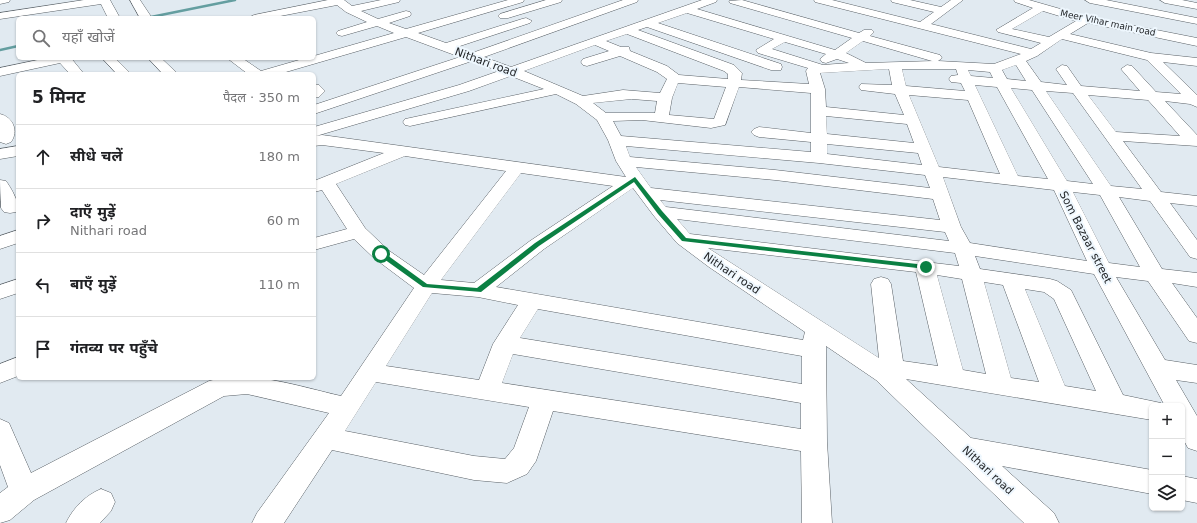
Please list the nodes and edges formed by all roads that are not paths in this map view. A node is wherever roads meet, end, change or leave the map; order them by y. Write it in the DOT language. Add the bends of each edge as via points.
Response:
graph roads {
  1 [pos="5,0"];
  2 [pos="104,0"];
  3 [pos="135,0"];
  4 [pos="395,0"];
  5 [pos="519,0"];
  6 [pos="600,0"];
  7 [pos="632,0"];
  8 [pos="712,0"];
  9 [pos="735,0"];
  10 [pos="765,0"];
  11 [pos="819,0"];
  12 [pos="896,0"];
  13 [pos="955,0"];
  14 [pos="1019,0"];
  15 [pos="1129,0"];
  16 [pos="1165,0"];
  17 [pos="0,2"];
  18 [pos="78,3"];
  19 [pos="343,3"];
  20 [pos="561,3"];
  21 [pos="1085,3"];
  22 [pos="37,5"];
  23 [pos="617,6"];
  24 [pos="1197,6"];
  25 [pos="579,7"];
  26 [pos="1041,8"];
  27 [pos="686,9"];
  28 [pos="943,11"];
  29 [pos="56,13"];
  30 [pos="92,13"];
  31 [pos="597,13"];
  32 [pos="1197,13"];
  33 [pos="1,16"];
  34 [pos="19,16"];
  35 [pos="76,16"];
  36 [pos="113,16"];
  37 [pos="145,16"];
  38 [pos="267,16"];
  39 [pos="661,18"];
  40 [pos="1085,20"];
  41 [pos="376,22"];
  42 [pos="406,23"];
  43 [pos="646,23"];
  44 [pos="923,25"];
  45 [pos="627,30"];
  46 [pos="982,30"];
  47 [pos="342,33"];
  48 [pos="1195,33"];
  49 [pos="972,37"];
  50 [pos="784,38"];
  51 [pos="863,38"];
  52 [pos="1054,38"];
  53 [pos="439,39"];
  54 [pos="653,40"];
  55 [pos="595,41"];
  56 [pos="762,50"];
  57 [pos="623,51"];
  58 [pos="837,54"];
  59 [pos="741,55"];
  60 [pos="1026,56"];
  61 [pos="472,57"];
  62 [pos="316,58"];
  63 [pos="1151,58"];
  64 [pos="55,60"];
  65 [pos="66,60"];
  66 [pos="110,60"];
  67 [pos="156,60"];
  68 [pos="236,60"];
  69 [pos="275,60"];
  70 [pos="310,60"];
  71 [pos="587,62"];
  72 [pos="713,63"];
  73 [pos="1195,63"];
  74 [pos="865,66"];
  75 [pos="957,66"];
  76 [pos="776,67"];
  77 [pos="816,67"];
  78 [pos="1062,69"];
  79 [pos="1127,69"];
  80 [pos="288,70"];
  81 [pos="432,71"];
  82 [pos="511,71"];
  83 [pos="0,72"];
  84 [pos="75,72"];
  85 [pos="122,72"];
  86 [pos="169,72"];
  87 [pos="254,72"];
  88 [pos="276,72"];
  89 [pos="897,76"];
  90 [pos="999,76"];
  91 [pos="676,79"];
  92 [pos="967,80"];
  93 [pos="734,84"];
  94 [pos="1038,86"];
  95 [pos="866,87"];
  96 [pos="464,88"];
  97 [pos="557,90"];
  98 [pos="818,90"];
  99 [pos="1077,90"];
  100 [pos="973,96"];
  101 [pos="1152,96"];
  102 [pos="665,98"];
  103 [pos="582,101"];
  104 [pos="1196,101"];
  105 [pos="494,104"];
  106 [pos="316,109"];
  107 [pos="603,117"];
  108 [pos="0,118"];
  109 [pos="661,118"];
  110 [pos="410,122"];
  111 [pos="819,124"];
  112 [pos="759,132"];
  113 [pos="919,134"];
  114 [pos="316,136"];
  115 [pos="316,136"];
  116 [pos="1110,136"];
  117 [pos="8,139"];
  118 [pos="616,140"];
  119 [pos="1196,141"];
  120 [pos="16,151"];
  121 [pos="406,151"];
  122 [pos="0,154"];
  123 [pos="819,158"];
  124 [pos="624,162"];
  125 [pos="517,167"];
  126 [pos="932,170"];
  127 [pos="1012,181"];
  128 [pos="318,184"];
  129 [pos="0,185"];
  130 [pos="636,185"];
  131 [pos="1061,186"];
  132 [pos="1106,191"];
  133 [pos="941,195"];
  134 [pos="1155,196"];
  135 [pos="1197,201"];
  136 [pos="9,208"];
  137 [pos="660,212"];
  138 [pos="952,227"];
  139 [pos="358,232"];
  140 [pos="16,237"];
  141 [pos="684,239"];
  142 [pos="0,242"];
  143 [pos="316,243"];
  144 [pos="963,248"];
  145 [pos="1197,253"];
  146 [pos="926,267"];
  147 [pos="1101,268"];
  148 [pos="971,273"];
  149 [pos="1155,275"];
  150 [pos="1011,279"];
  151 [pos="1197,280"];
  152 [pos="881,284"];
  153 [pos="426,286"];
  154 [pos="16,287"];
  155 [pos="478,290"];
  156 [pos="0,292"];
  157 [pos="532,301"];
  158 [pos="1197,335"];
  159 [pos="813,339"];
  160 [pos="505,344"];
  161 [pos="16,367"];
  162 [pos="1157,368"];
  163 [pos="888,371"];
  164 [pos="370,372"];
  165 [pos="0,374"];
  166 [pos="1197,374"];
  167 [pos="952,376"];
  168 [pos="1001,386"];
  169 [pos="487,389"];
  170 [pos="814,396"];
  171 [pos="1056,396"];
  172 [pos="544,400"];
  173 [pos="1115,405"];
  174 [pos="347,407"];
  175 [pos="1149,410"];
  176 [pos="1187,421"];
  177 [pos="0,430"];
  178 [pos="326,438"];
  179 [pos="814,442"];
  180 [pos="965,448"];
  181 [pos="1149,481"];
  182 [pos="1185,489"];
  183 [pos="24,491"];
  184 [pos="1197,491"];
  185 [pos="100,502"];
  186 [pos="0,511"];
  187 [pos="1023,511"];
  188 [pos="81,523"];
  189 [pos="266,523"];
  190 [pos="817,523"];
  191 [pos="1044,523"];
  1 -- 17 [label="street"];
  2 -- 18 [label="street"];
  2 -- 36 [label="street"];
  3 -- 37 [label="street"];
  4 -- 19 [label="street"];
  5 -- 42 [label="street"];
  6 -- 23 [label="street"];
  7 -- 23 [label="street"];
  8 -- 27 [label="street"];
  9 -- 51 [label="street"];
  10 -- 51 [label="street" via="872,28"];
  11 -- 44 [label="street"];
  12 -- 28 [label="street"];
  13 -- 28 [label="street"];
  14 -- 26 [label="street, Meer Vihar main road"];
  15 -- 32 [label="street"];
  16 -- 24 [label="street"];
  17 -- 33 [label="street"];
  18 -- 29 [label="street"];
  18 -- 30 [label="street"];
  18 -- 35 [label="street"];
  19 -- 38 [label="street"];
  19 -- 41 [label="street, Nithari road"];
  20 -- 53 [label="street"];
  21 -- 48 [label="street"];
  22 -- 29 [label="street"];
  22 -- 34 [label="street"];
  23 -- 31 [label="street"];
  25 -- 31 [label="street"];
  26 -- 40 [label="street, Meer Vihar main road"];
  26 -- 52 [label="street" via="1002,30"];
  27 -- 39 [label="street"];
  27 -- 50 [label="street"];
  28 -- 44 [label="street"];
  31 -- 61 [label="street"];
  33 -- 34 [label="street"];
  39 -- 43 [label="street"];
  39 -- 56 [label="street"];
  40 -- 48 [label="street, Meer Vihar main road"];
  40 -- 52 [label="street"];
  41 -- 42 [label="street, Nithari road"];
  41 -- 47 [label="street"];
  42 -- 53 [label="street, Nithari road"];
  42 -- 62 [label="street"];
  43 -- 45 [label="street"];
  43 -- 59 [label="street"];
  44 -- 49 [label="street"];
  45 -- 54 [label="street"];
  45 -- 55 [label="street"];
  46 -- 49 [label="street"];
  48 -- 73 [label="street"];
  49 -- 60 [label="street"];
  50 -- 56 [label="street"];
  50 -- 58 [label="street"];
  51 -- 58 [label="street"];
  51 -- 75 [label="street" via="941,59"];
  52 -- 60 [label="street"];
  52 -- 63 [label="street"];
  53 -- 61 [label="street, Nithari road"];
  54 -- 57 [label="street"];
  54 -- 72 [label="street"];
  55 -- 57 [label="street"];
  55 -- 82 [label="street"];
  56 -- 59 [label="street"];
  56 -- 77 [label="street"];
  57 -- 71 [label="street"];
  57 -- 91 [label="street" via="662,69"];
  58 -- 74 [label="street"];
  58 -- 77 [label="street"];
  59 -- 72 [label="street"];
  59 -- 76 [label="street"];
  60 -- 90 [label="street"];
  60 -- 94 [label="street"];
  61 -- 81 [label="street"];
  61 -- 82 [label="street, Nithari road"];
  63 -- 73 [label="street"];
  63 -- 104 [label="street"];
  64 -- 83 [label="street"];
  65 -- 84 [label="street"];
  66 -- 85 [label="street"];
  67 -- 86 [label="street"];
  68 -- 87 [label="street"];
  69 -- 80 [label="street"];
  70 -- 80 [label="street"];
  72 -- 93 [label="street" via="733,71"];
  74 -- 77 [label="street"];
  74 -- 89 [label="street"];
  75 -- 89 [label="street"];
  75 -- 90 [label="street"];
  75 -- 92 [label="street"];
  77 -- 98 [label="street" via="813,71"];
  78 -- 99 [label="street"];
  79 -- 101 [label="street"];
  80 -- 88 [label="street"];
  81 -- 96 [label="street"];
  81 -- 106 [label="street"];
  82 -- 96 [label="street"];
  82 -- 97 [label="street, Nithari road"];
  89 -- 92 [label="street"];
  89 -- 95 [label="street"];
  89 -- 100 [label="street"];
  89 -- 113 [label="street"];
  90 -- 92 [label="street"];
  90 -- 94 [label="street"];
  90 -- 131 [label="street, Som Bazaar street"];
  91 -- 93 [label="street"];
  91 -- 102 [label="street" via="672,81"];
  92 -- 100 [label="street"];
  93 -- 98 [label="street"];
  93 -- 109 [label="street" via="720,122 711,124"];
  94 -- 99 [label="street"];
  94 -- 132 [label="street"];
  96 -- 105 [label="street"];
  96 -- 114 [label="street"];
  97 -- 103 [label="street, Nithari road"];
  97 -- 105 [label="street"];
  98 -- 111 [label="street"];
  99 -- 101 [label="street"];
  99 -- 116 [label="street"];
  100 -- 127 [label="street"];
  101 -- 104 [label="street"];
  101 -- 119 [label="street"];
  102 -- 103 [label="street" via="625,93"];
  102 -- 109 [label="street"];
  103 -- 107 [label="street, Nithari road"];
  105 -- 110 [label="street"];
  107 -- 109 [label="street" via="628,115"];
  107 -- 118 [label="street, Nithari road"];
  108 -- 117 [label="street" via="5,121"];
  111 -- 112 [label="street"];
  111 -- 113 [label="street"];
  111 -- 113 [label="street"];
  111 -- 123 [label="street"];
  113 -- 126 [label="street"];
  115 -- 121 [label="street"];
  116 -- 119 [label="street"];
  116 -- 134 [label="street"];
  118 -- 123 [label="street"];
  118 -- 124 [label="street, Nithari road"];
  120 -- 122 [label="street"];
  121 -- 125 [label="street"];
  121 -- 128 [label="street"];
  123 -- 126 [label="street"];
  124 -- 130 [label="street, Nithari road"];
  124 -- 133 [label="street" via="775,175"];
  125 -- 130 [label="street"];
  125 -- 153 [label="street"];
  126 -- 127 [label="street"];
  126 -- 133 [label="street"];
  127 -- 131 [label="street"];
  128 -- 139 [label="street"];
  129 -- 136 [label="street"];
  130 -- 137 [label="street, Nithari road"];
  130 -- 138 [label="street"];
  130 -- 155 [label="street" via="537,244"];
  131 -- 132 [label="street"];
  131 -- 147 [label="street, Som Bazaar street"];
  132 -- 134 [label="street"];
  132 -- 149 [label="street"];
  133 -- 138 [label="street"];
  134 -- 135 [label="street"];
  134 -- 145 [label="street"];
  137 -- 141 [label="street, Nithari road"];
  137 -- 144 [label="street"];
  138 -- 144 [label="street"];
  139 -- 143 [label="street"];
  139 -- 153 [label="street" via="381,254"];
  140 -- 142 [label="street"];
  141 -- 146 [label="street"];
  141 -- 159 [label="street, Nithari road"];
  144 -- 147 [label="street"];
  144 -- 148 [label="street"];
  146 -- 148 [label="street"];
  146 -- 167 [label="street"];
  147 -- 149 [label="street"];
  147 -- 162 [label="street, Som Bazaar street"];
  148 -- 150 [label="street"];
  148 -- 168 [label="street"];
  149 -- 151 [label="street"];
  149 -- 158 [label="street"];
  150 -- 171 [label="street"];
  150 -- 173 [label="street" via="1050,286 1063,295"];
  152 -- 163 [label="street"];
  153 -- 155 [label="street"];
  153 -- 164 [label="street"];
  154 -- 156 [label="street"];
  155 -- 157 [label="street"];
  157 -- 159 [label="street"];
  157 -- 160 [label="street"];
  159 -- 163 [label="street, Nithari road"];
  159 -- 170 [label="street"];
  160 -- 169 [label="street"];
  160 -- 170 [label="street"];
  161 -- 165 [label="street"];
  162 -- 166 [label="street"];
  162 -- 176 [label="street, Som Bazaar street"];
  163 -- 167 [label="street"];
  163 -- 180 [label="street, Nithari road"];
  164 -- 169 [label="street"];
  164 -- 174 [label="street"];
  167 -- 168 [label="street"];
  168 -- 171 [label="street"];
  169 -- 172 [label="street"];
  170 -- 179 [label="street"];
  171 -- 173 [label="street"];
  172 -- 178 [label="street" via="526,453 517,466 507,471 474,468"];
  172 -- 179 [label="street"];
  173 -- 175 [label="street"];
  174 -- 178 [label="street"];
  174 -- 183 [label="street" via="247,385 218,388"];
  177 -- 183 [label="street"];
  178 -- 189 [label="street"];
  179 -- 190 [label="street"];
  180 -- 181 [label="street"];
  180 -- 187 [label="street, Nithari road"];
  182 -- 184 [label="street"];
  183 -- 186 [label="street"];
  185 -- 188 [label="street"];
  187 -- 191 [label="street, Nithari road"];
}
